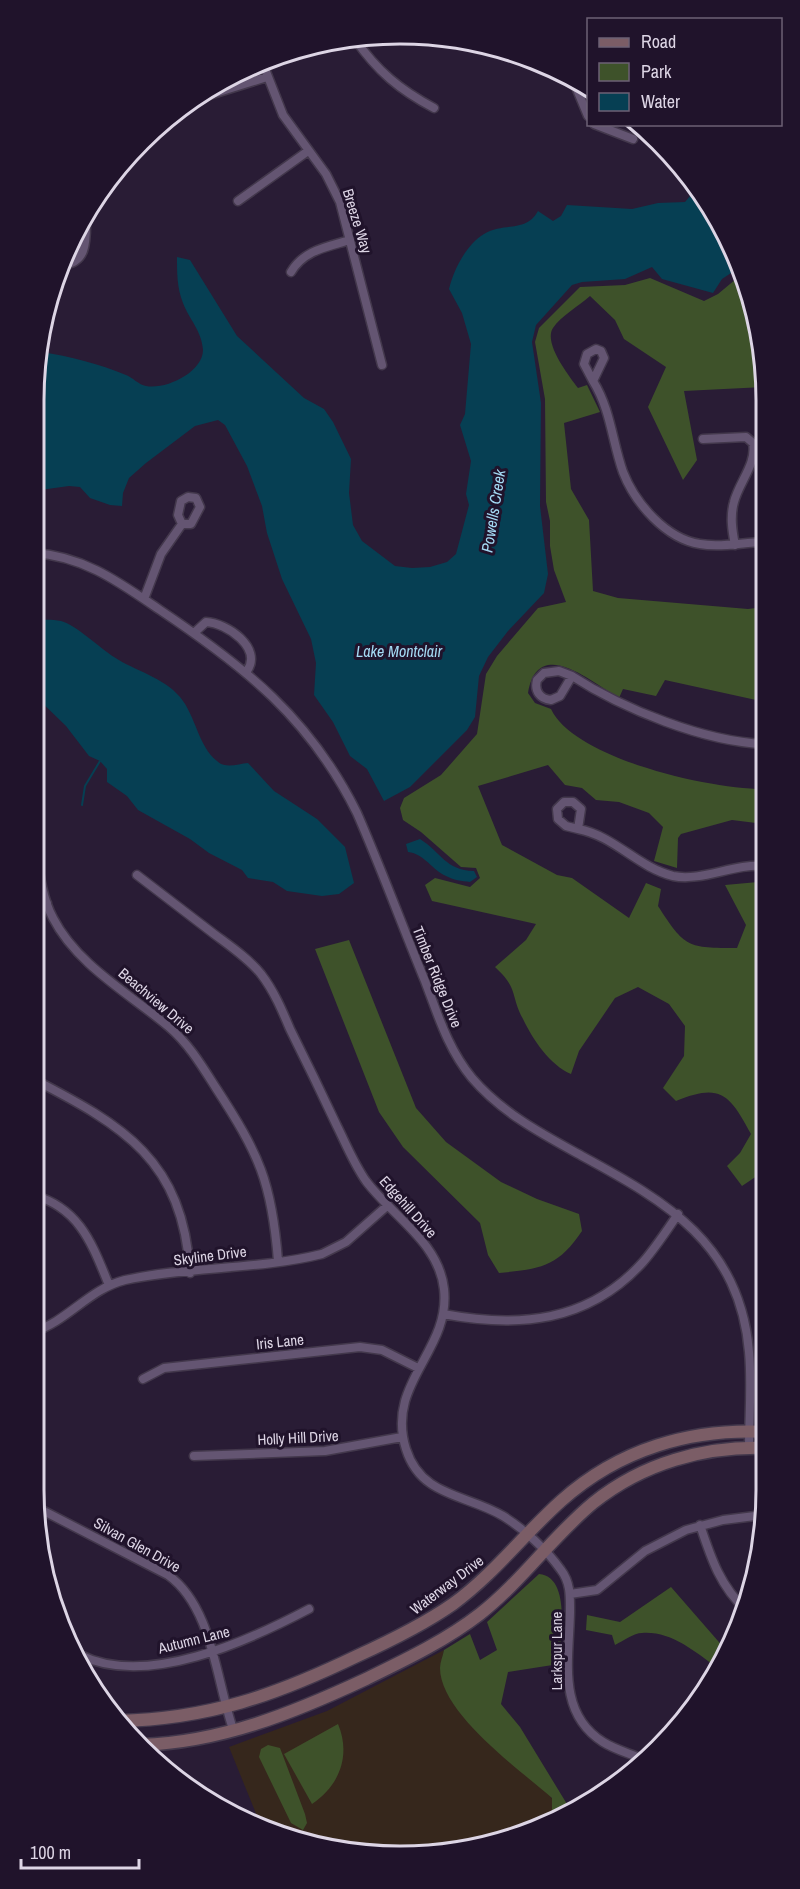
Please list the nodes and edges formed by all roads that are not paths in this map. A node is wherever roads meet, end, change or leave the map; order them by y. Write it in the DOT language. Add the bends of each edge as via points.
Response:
graph roads {
  1 [pos="360,46"];
  2 [pos="265,71"];
  3 [pos="267,77"];
  4 [pos="222,91"];
  5 [pos="577,91"];
  6 [pos="434,108"];
  7 [pos="587,114"];
  8 [pos="599,126"];
  9 [pos="633,139"];
  10 [pos="308,151"];
  11 [pos="238,201"];
  12 [pos="85,232"];
  13 [pos="350,240"];
  14 [pos="72,263"];
  15 [pos="291,272"];
  16 [pos="382,366"];
  17 [pos="593,381"];
  18 [pos="703,438"];
  19 [pos="182,524"];
  20 [pos="756,543"];
  21 [pos="735,545"];
  22 [pos="43,554"];
  23 [pos="144,599"];
  24 [pos="194,633"];
  25 [pos="247,671"];
  26 [pos="572,676"];
  27 [pos="756,743"];
  28 [pos="578,829"];
  29 [pos="756,866"];
  30 [pos="137,875"];
  31 [pos="43,883"];
  32 [pos="47,903"];
  33 [pos="43,904"];
  34 [pos="43,1084"];
  35 [pos="43,1199"];
  36 [pos="388,1205"];
  37 [pos="678,1214"];
  38 [pos="278,1261"];
  39 [pos="190,1272"];
  40 [pos="109,1285"];
  41 [pos="443,1314"];
  42 [pos="43,1327"];
  43 [pos="418,1368"];
  44 [pos="143,1379"];
  45 [pos="749,1431"];
  46 [pos="756,1431"];
  47 [pos="402,1437"];
  48 [pos="749,1447"];
  49 [pos="756,1447"];
  50 [pos="194,1456"];
  51 [pos="44,1511"];
  52 [pos="755,1516"];
  53 [pos="700,1525"];
  54 [pos="528,1535"];
  55 [pos="545,1552"];
  56 [pos="570,1594"];
  57 [pos="739,1601"];
  58 [pos="309,1609"];
  59 [pos="211,1651"];
  60 [pos="86,1657"];
  61 [pos="226,1709"];
  62 [pos="129,1721"];
  63 [pos="234,1732"];
  64 [pos="151,1744"];
  65 [pos="636,1756"];
  1 -- 6 [label="street" via="396,86"];
  2 -- 3 [label="street, Breeze Way"];
  3 -- 4 [label="street"];
  3 -- 10 [label="street, Breeze Way" via="283,115"];
  5 -- 7 [label="street"];
  8 -- 9 [label="street"];
  10 -- 11 [label="street"];
  10 -- 13 [label="street, Breeze Way" via="334,188"];
  12 -- 14 [label="street" via="84,252"];
  13 -- 15 [label="street" via="311,252"];
  13 -- 16 [label="street, Breeze Way"];
  17 -- 21 [label="street" via="606,406 623,472 645,508 665,528 688,541"];
  18 -- 21 [label="street" via="746,437 753,443 750,465 733,509"];
  19 -- 23 [label="street" via="161,554"];
  20 -- 21 [label="street"];
  22 -- 23 [label="street, Timber Ridge Drive" via="92,566"];
  23 -- 24 [label="street, Timber Ridge Drive"];
  24 -- 25 [label="street, Timber Ridge Drive"];
  24 -- 25 [label="street" via="206,622 231,632 252,651 253,660"];
  25 -- 37 [label="street, Timber Ridge Drive" via="311,740 346,790 446,1036 474,1079 519,1120 640,1187"];
  26 -- 27 [label="street" via="631,709 722,738"];
  28 -- 29 [label="street" via="607,838 649,867 676,876"];
  30 -- 36 [label="street, Edgehill Drive" via="261,975 279,1003 359,1170"];
  31 -- 32 [label="street, Beachview Drive"];
  32 -- 33 [label="street"];
  32 -- 38 [label="street, Beachview Drive" via="53,919 76,950 170,1028 199,1060 258,1159 270,1198"];
  34 -- 39 [label="street" via="105,1117 152,1160 162,1173 186,1232"];
  35 -- 40 [label="street" via="76,1219 90,1239"];
  36 -- 38 [label="street, Skyline Drive" via="334,1249"];
  36 -- 41 [label="street, Edgehill Drive" via="434,1257 444,1288"];
  37 -- 41 [label="street" via="629,1275 605,1294 579,1307 524,1321 482,1321"];
  37 -- 45 [label="street, Timber Ridge Drive" via="714,1254 744,1320 750,1363"];
  38 -- 39 [label="street, Skyline Drive"];
  39 -- 40 [label="street, Skyline Drive"];
  40 -- 42 [label="street, Skyline Drive"];
  41 -- 43 [label="street, Edgehill Drive" via="435,1342"];
  43 -- 44 [label="street, Iris Lane" via="388,1352 360,1347 175,1367"];
  43 -- 47 [label="street, Edgehill Drive" via="403,1404"];
  45 -- 46 [label="main road, Waterway Drive"];
  45 -- 48 [label="street, Timber Ridge Drive"];
  45 -- 54 [label="main road, Waterway Drive" via="679,1438 633,1454 579,1486"];
  47 -- 50 [label="street, Holly Hill Drive" via="325,1451"];
  47 -- 54 [label="street, Edgehill Drive" via="411,1462 434,1488 489,1509"];
  48 -- 49 [label="main road"];
  48 -- 55 [label="main road" via="694,1454 643,1472 594,1503"];
  51 -- 59 [label="street, Silvan Glen Drive" via="177,1582 198,1611"];
  52 -- 53 [label="street"];
  53 -- 56 [label="street" via="645,1551 597,1590"];
  53 -- 57 [label="street" via="719,1578"];
  54 -- 55 [label="street, Edgehill Drive"];
  54 -- 61 [label="main road, Waterway Drive" via="473,1588 428,1620 300,1684"];
  55 -- 56 [label="street, Larkspur Lane" via="565,1575"];
  55 -- 63 [label="main road" via="479,1614 430,1647 306,1707"];
  56 -- 65 [label="street, Larkspur Lane" via="567,1681 572,1704 592,1734"];
  58 -- 59 [label="street, Autumn Lane" via="264,1632"];
  59 -- 60 [label="street, Autumn Lane" via="131,1667 102,1664"];
  59 -- 61 [label="street, Silvan Glen Drive"];
  61 -- 62 [label="main road, Waterway Drive" via="170,1719"];
  61 -- 63 [label="street, Silvan Glen Drive"];
  63 -- 64 [label="main road"];
}
